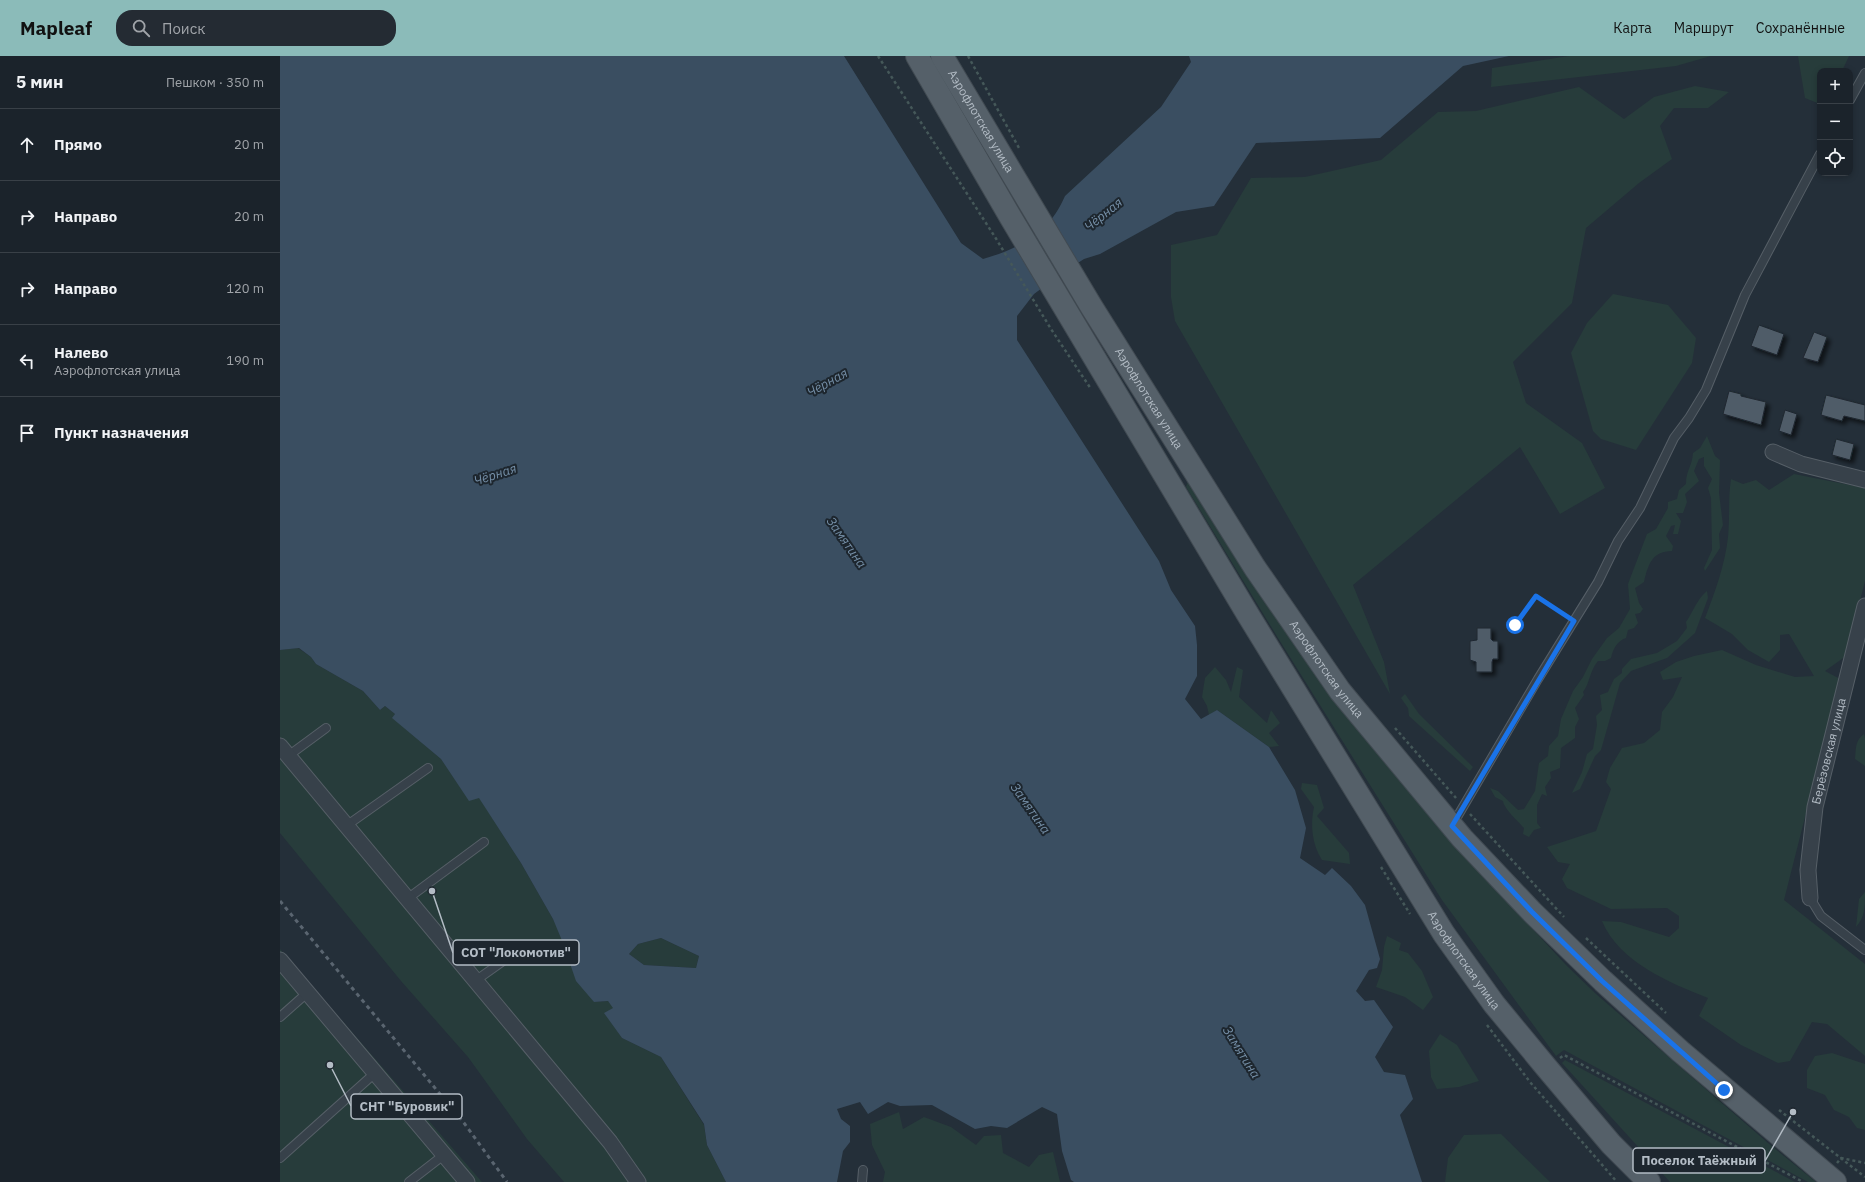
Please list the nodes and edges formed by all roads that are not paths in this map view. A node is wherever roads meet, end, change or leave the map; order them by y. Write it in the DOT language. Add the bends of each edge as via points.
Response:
graph roads {
  1 [pos="917,56"];
  2 [pos="942,56"];
  3 [pos="1865,73"];
  4 [pos="1853,95"];
  5 [pos="1817,160"];
  6 [pos="1773,452"];
  7 [pos="1865,480"];
  8 [pos="1865,606"];
  9 [pos="326,728"];
  10 [pos="284,751"];
  11 [pos="428,768"];
  12 [pos="346,826"];
  13 [pos="1452,826"];
  14 [pos="484,842"];
  15 [pos="1810,898"];
  16 [pos="407,899"];
  17 [pos="520,949"];
  18 [pos="1865,950"];
  19 [pos="280,960"];
  20 [pos="475,981"];
  21 [pos="308,993"];
  22 [pos="280,1017"];
  23 [pos="375,1073"];
  24 [pos="445,1154"];
  25 [pos="280,1158"];
  26 [pos="863,1170"];
  27 [pos="409,1182"];
  28 [pos="467,1182"];
  29 [pos="638,1182"];
  30 [pos="862,1182"];
  31 [pos="1649,1182"];
  32 [pos="1835,1182"];
  1 -- 31 [label="main road, Аэрофлотская улица" via="1247,613 1444,934 1494,1004 1546,1067 1611,1144"];
  2 -- 13 [label="main road, Аэрофлотская улица" via="1091,306 1254,568 1340,690"];
  3 -- 4 [label="lane"];
  5 -- 13 [label="lane" via="1745,295 1706,390 1674,438 1640,508 1618,542 1598,582"];
  6 -- 7 [label="street" via="1802,464"];
  8 -- 15 [label="street, Берёзовская улица" via="1815,807 1808,870"];
  9 -- 10 [label="lane"];
  10 -- 12 [label="street"];
  11 -- 12 [label="lane"];
  12 -- 16 [label="street"];
  13 -- 32 [label="main road, Аэрофлотская улица" via="1532,912 1602,981 1718,1086"];
  14 -- 16 [label="lane"];
  15 -- 18 [label="lane" via="1821,916"];
  16 -- 20 [label="street"];
  17 -- 20 [label="lane"];
  19 -- 21 [label="street"];
  20 -- 29 [label="street" via="610,1142"];
  21 -- 22 [label="lane"];
  21 -- 23 [label="street"];
  23 -- 24 [label="street"];
  23 -- 25 [label="lane"];
  24 -- 27 [label="lane"];
  24 -- 28 [label="street"];
  26 -- 30 [label="lane"];
}
